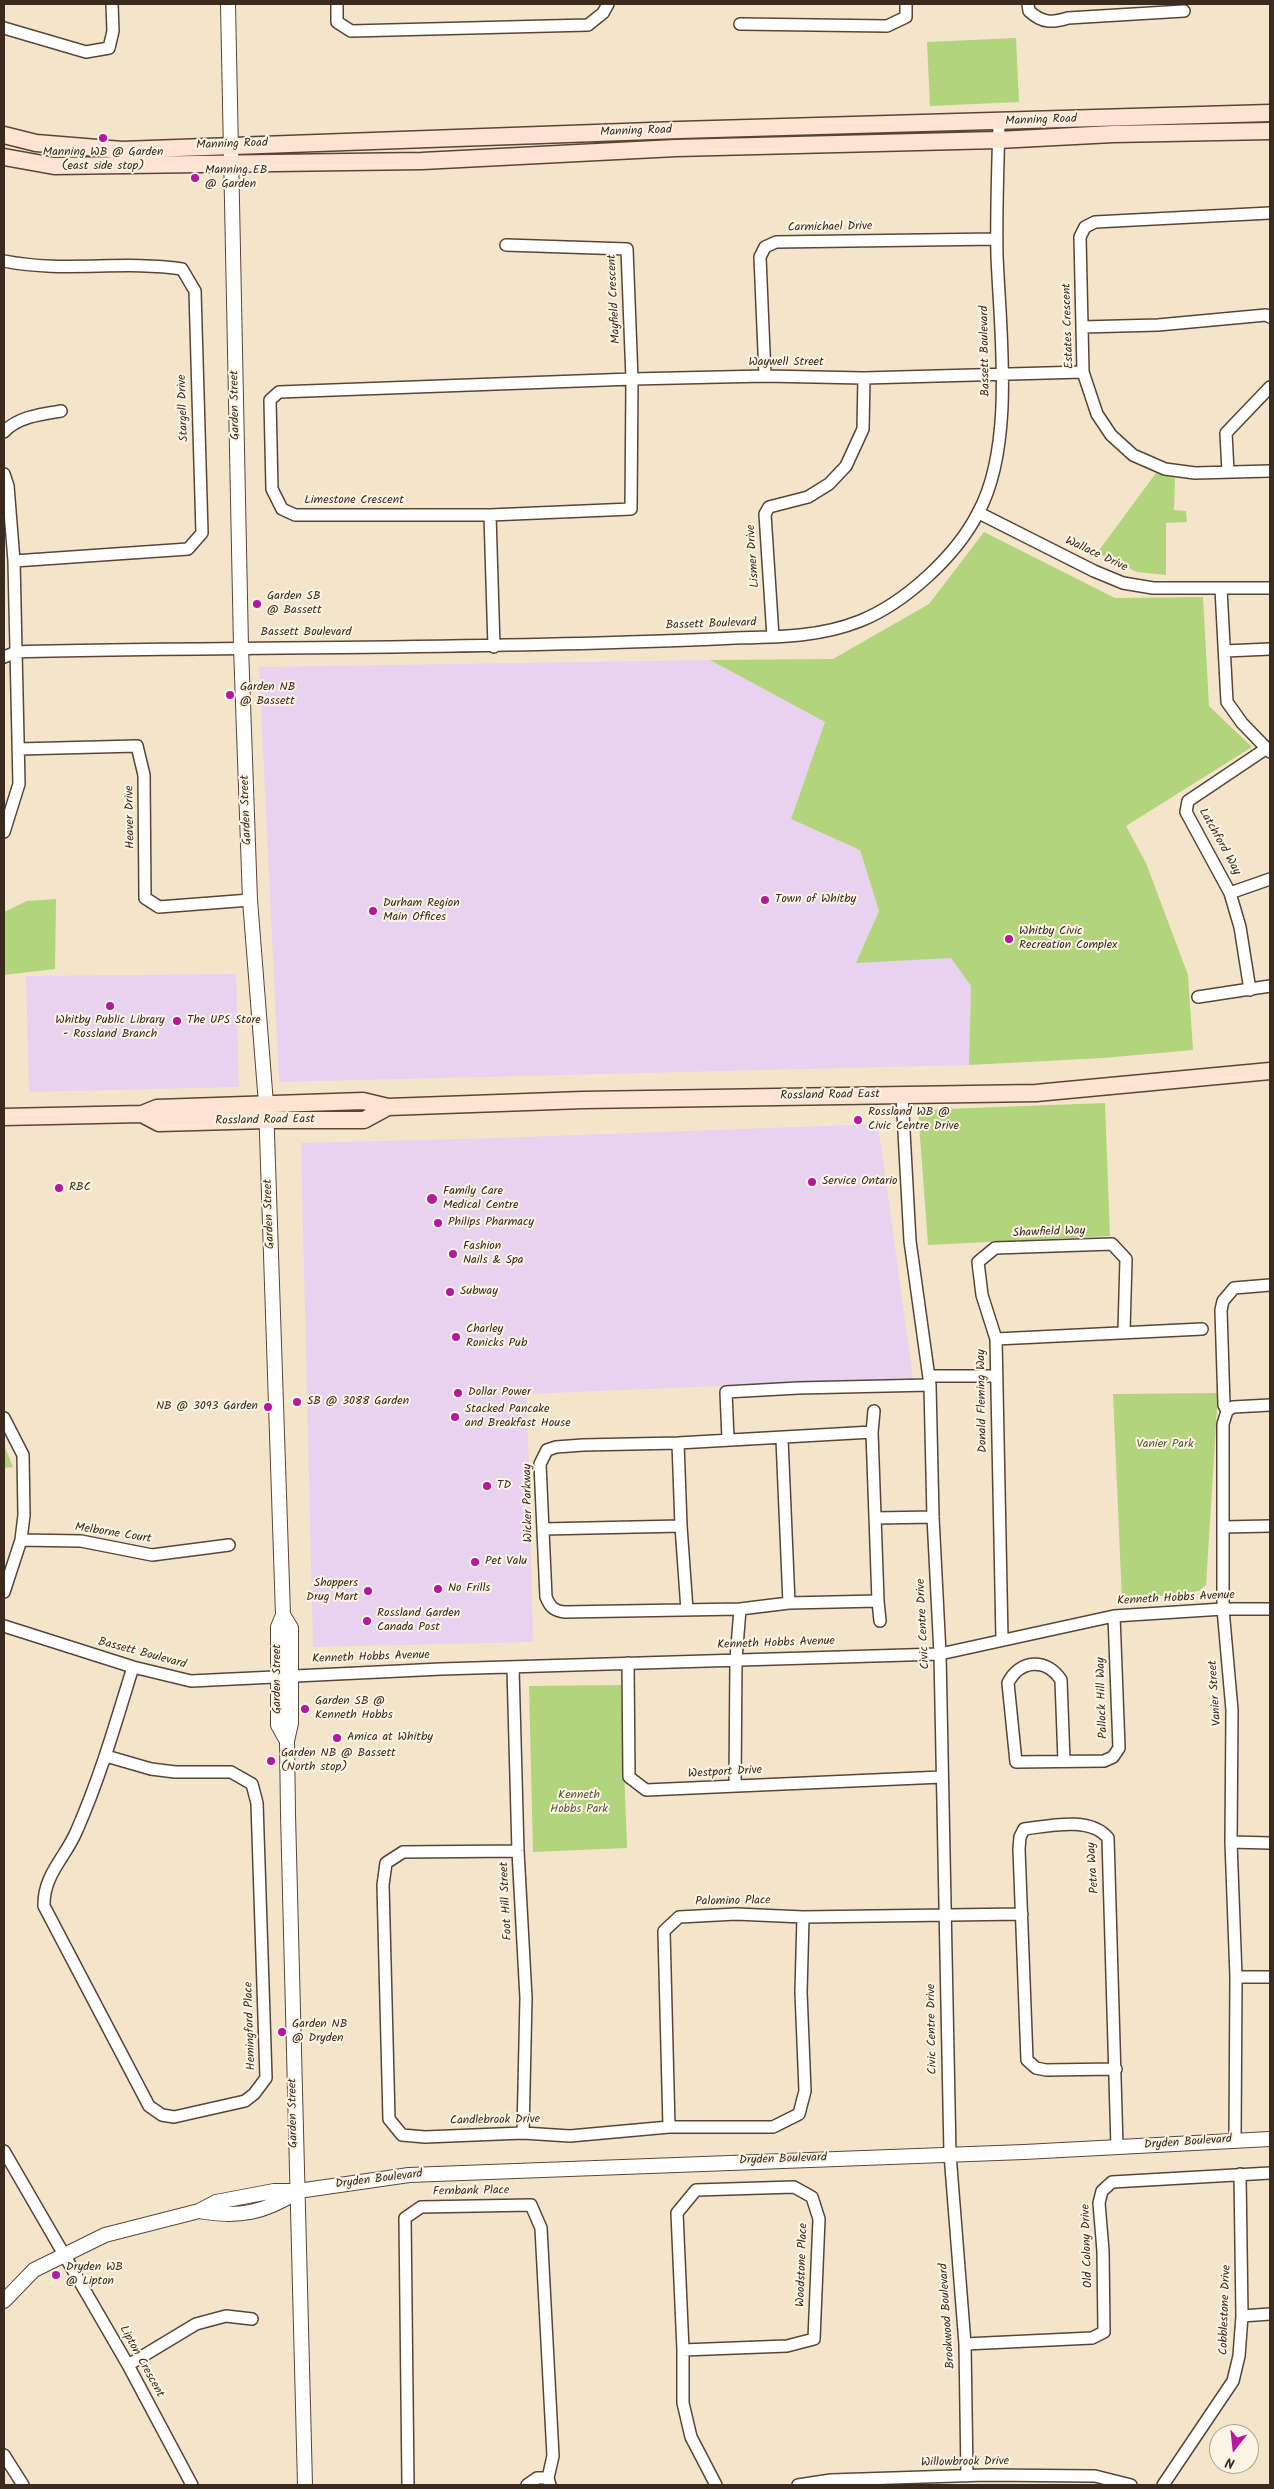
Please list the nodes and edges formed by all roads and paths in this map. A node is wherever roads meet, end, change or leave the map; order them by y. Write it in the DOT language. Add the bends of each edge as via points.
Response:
graph roads {
  1 [pos="112,4"];
  2 [pos="228,4"];
  3 [pos="337,4"];
  4 [pos="608,4"];
  5 [pos="906,4"];
  6 [pos="1028,4"];
  7 [pos="1184,10"];
  8 [pos="740,24"];
  9 [pos="4,28"];
  10 [pos="1270,113"];
  11 [pos="999,122"];
  12 [pos="1270,131"];
  13 [pos="4,136"];
  14 [pos="998,140"];
  15 [pos="232,145"];
  16 [pos="4,157"];
  17 [pos="232,164"];
  18 [pos="1270,213"];
  19 [pos="997,239"];
  20 [pos="506,245"];
  21 [pos="4,261"];
  22 [pos="1270,317"];
  23 [pos="1082,327"];
  24 [pos="1083,372"];
  25 [pos="1001,374"];
  26 [pos="765,376"];
  27 [pos="864,378"];
  28 [pos="632,379"];
  29 [pos="490,384"];
  30 [pos="1270,387"];
  31 [pos="61,411"];
  32 [pos="4,432"];
  33 [pos="1270,471"];
  34 [pos="1228,472"];
  35 [pos="4,474"];
  36 [pos="979,513"];
  37 [pos="490,515"];
  38 [pos="14,561"];
  39 [pos="1270,588"];
  40 [pos="1221,589"];
  41 [pos="773,637"];
  42 [pos="241,647"];
  43 [pos="494,647"];
  44 [pos="1270,650"];
  45 [pos="1225,651"];
  46 [pos="16,652"];
  47 [pos="4,657"];
  48 [pos="18,749"];
  49 [pos="1269,750"];
  50 [pos="4,832"];
  51 [pos="1270,879"];
  52 [pos="1230,893"];
  53 [pos="250,900"];
  54 [pos="1270,986"];
  55 [pos="1250,990"];
  56 [pos="1198,997"];
  57 [pos="1270,1071"];
  58 [pos="902,1095"];
  59 [pos="267,1112"];
  60 [pos="4,1117"];
  61 [pos="1270,1285"];
  62 [pos="1202,1329"];
  63 [pos="1124,1331"];
  64 [pos="996,1339"];
  65 [pos="996,1376"];
  66 [pos="929,1380"];
  67 [pos="1270,1405"];
  68 [pos="874,1411"];
  69 [pos="1227,1411"];
  70 [pos="4,1418"];
  71 [pos="872,1432"];
  72 [pos="782,1438"];
  73 [pos="728,1439"];
  74 [pos="678,1443"];
  75 [pos="933,1517"];
  76 [pos="876,1518"];
  77 [pos="681,1526"];
  78 [pos="1270,1526"];
  79 [pos="1223,1527"];
  80 [pos="543,1529"];
  81 [pos="21,1540"];
  82 [pos="229,1545"];
  83 [pos="4,1592"];
  84 [pos="878,1601"];
  85 [pos="789,1604"];
  86 [pos="740,1609"];
  87 [pos="1223,1609"];
  88 [pos="1270,1609"];
  89 [pos="687,1610"];
  90 [pos="1114,1616"];
  91 [pos="880,1622"];
  92 [pos="4,1626"];
  93 [pos="1002,1639"];
  94 [pos="940,1654"];
  95 [pos="736,1659"];
  96 [pos="628,1663"];
  97 [pos="133,1668"];
  98 [pos="513,1668"];
  99 [pos="284,1676"];
  100 [pos="106,1756"];
  101 [pos="1064,1761"];
  102 [pos="942,1777"];
  103 [pos="735,1786"];
  104 [pos="1231,1842"];
  105 [pos="1270,1843"];
  106 [pos="518,1851"];
  107 [pos="944,1914"];
  108 [pos="1022,1914"];
  109 [pos="803,1916"];
  110 [pos="1236,1977"];
  111 [pos="1270,1977"];
  112 [pos="1116,2069"];
  113 [pos="669,2128"];
  114 [pos="523,2133"];
  115 [pos="1236,2139"];
  116 [pos="1270,2139"];
  117 [pos="1117,2147"];
  118 [pos="4,2151"];
  119 [pos="950,2154"];
  120 [pos="7,2167"];
  121 [pos="1270,2173"];
  122 [pos="1240,2174"];
  123 [pos="298,2192"];
  124 [pos="63,2255"];
  125 [pos="4,2301"];
  126 [pos="1270,2314"];
  127 [pos="1242,2316"];
  128 [pos="252,2320"];
  129 [pos="965,2344"];
  130 [pos="683,2350"];
  131 [pos="128,2364"];
  132 [pos="4,2455"];
  133 [pos="967,2476"];
  134 [pos="549,2482"];
  135 [pos="23,2485"];
  136 [pos="192,2485"];
  137 [pos="305,2485"];
  138 [pos="408,2485"];
  139 [pos="527,2485"];
  140 [pos="716,2485"];
  141 [pos="798,2485"];
  142 [pos="1131,2485"];
  143 [pos="1163,2485"];
  1 -- 9 [label="street" via="113,31 109,48 86,52"];
  2 -- 15 [label="street, Garden Street"];
  3 -- 4 [label="street" via="338,22 351,31 588,24 603,13"];
  5 -- 8 [label="street" via="906,17 887,26"];
  6 -- 7 [label="street" via="1029,11 1036,18 1052,23 1068,18"];
  10 -- 11 [label="main road, Manning Road"];
  11 -- 14 [label="street, Bassett Boulevard"];
  11 -- 15 [label="main road, Manning Road"];
  12 -- 14 [label="main road, Manning Road"];
  13 -- 15 [label="main road, Manning Road" via="36,143 122,150"];
  14 -- 17 [label="main road, Manning Road" via="676,148 422,161"];
  14 -- 19 [label="street, Bassett Boulevard"];
  15 -- 17 [label="street, Garden Street"];
  16 -- 17 [label="main road, Manning Road" via="54,166"];
  17 -- 42 [label="street, Garden Street"];
  18 -- 23 [label="street, Estates Crescent" via="1129,219 1095,222 1085,227 1080,237"];
  19 -- 25 [label="street, Bassett Boulevard"];
  19 -- 26 [label="street, Carmichael Drive" via="776,242 765,247 760,257"];
  20 -- 28 [label="street, Mayfield Crescent" via="627,248"];
  21 -- 38 [label="street, Stargell Drive" via="32,266 158,265 182,269 195,291 202,533 188,550"];
  22 -- 23 [label="street"];
  23 -- 24 [label="street, Estates Crescent"];
  24 -- 25 [label="street, Waywell Street"];
  24 -- 34 [label="street, Estates Crescent" via="1097,414 1111,435 1132,455 1181,472"];
  25 -- 27 [label="street, Waywell Street"];
  25 -- 36 [label="street, Bassett Boulevard" via="1002,429 993,473"];
  26 -- 27 [label="street, Waywell Street"];
  26 -- 28 [label="street, Waywell Street"];
  27 -- 41 [label="street, Lismer Drive" via="863,429 846,466 829,484 808,497 769,506 765,514"];
  28 -- 29 [label="street, Waywell Street"];
  28 -- 37 [label="street, Limestone Crescent" via="631,509"];
  29 -- 37 [label="street, Limestone Crescent" via="279,392 270,400 272,489 282,509 295,515"];
  30 -- 34 [label="street" via="1226,433"];
  31 -- 32 [label="street" via="35,415 9,426"];
  33 -- 34 [label="street, Estates Crescent"];
  35 -- 38 [label="street" via="8,486"];
  36 -- 40 [label="street, Wallace Drive" via="1123,583 1153,588"];
  36 -- 41 [label="street, Bassett Boulevard" via="949,555 905,596 846,626 820,633"];
  37 -- 43 [label="street"];
  38 -- 46 [label="street"];
  39 -- 40 [label="street, Wallace Drive"];
  40 -- 45 [label="street"];
  41 -- 43 [label="street, Bassett Boulevard"];
  42 -- 43 [label="street, Bassett Boulevard"];
  42 -- 46 [label="street, Bassett Boulevard"];
  42 -- 53 [label="street, Garden Street"];
  44 -- 45 [label="street"];
  45 -- 49 [label="street" via="1227,702 1242,723"];
  46 -- 47 [label="street, Bassett Boulevard"];
  46 -- 48 [label="street"];
  48 -- 50 [label="street" via="19,784"];
  48 -- 53 [label="street, Heaver Drive" via="136,746 144,775 145,898 159,907"];
  49 -- 52 [label="street, Latchford Way" via="1188,801 1186,812"];
  51 -- 52 [label="street"];
  52 -- 55 [label="street, Latchford Way" via="1240,927"];
  53 -- 59 [label="street, Garden Street"];
  54 -- 55 [label="street"];
  55 -- 56 [label="street"];
  57 -- 58 [label="main road, Rossland Road East" via="1036,1093"];
  58 -- 59 [label="main road, Rossland Road East" via="388,1107 363,1101"];
  58 -- 66 [label="street, Civic Centre Drive" via="910,1241"];
  59 -- 60 [label="main road, Rossland Road East" via="157,1108 142,1114"];
  59 -- 99 [label="street, Garden Street" via="283,1615 278,1627"];
  61 -- 69 [label="street, Vanier Street" via="1234,1288 1223,1301 1224,1405"];
  62 -- 63 [label="street, Donald Fleming Way"];
  63 -- 64 [label="street, Donald Fleming Way"];
  63 -- 64 [label="street, Shawfield Way" via="1126,1258 1112,1244 996,1248 978,1262 982,1294"];
  64 -- 65 [label="street, Donald Fleming Way"];
  65 -- 66 [label="street"];
  65 -- 93 [label="street, Donald Fleming Way"];
  66 -- 73 [label="street" via="726,1392"];
  66 -- 75 [label="street, Civic Centre Drive"];
  67 -- 69 [label="street" via="1233,1407"];
  68 -- 71 [label="street"];
  69 -- 79 [label="street, Vanier Street" via="1223,1424"];
  70 -- 81 [label="street" via="23,1455"];
  71 -- 72 [label="street, Wicker Parkway"];
  71 -- 76 [label="street"];
  72 -- 73 [label="street, Wicker Parkway"];
  72 -- 85 [label="street"];
  73 -- 74 [label="street, Wicker Parkway"];
  74 -- 77 [label="street"];
  74 -- 80 [label="street, Wicker Parkway" via="556,1446 547,1450 540,1464"];
  75 -- 76 [label="street"];
  75 -- 94 [label="street, Civic Centre Drive"];
  76 -- 84 [label="street"];
  77 -- 80 [label="street"];
  77 -- 89 [label="street"];
  78 -- 79 [label="street"];
  79 -- 87 [label="street, Vanier Street"];
  80 -- 89 [label="street, Wicker Parkway" via="546,1597 556,1611"];
  81 -- 82 [label="street, Melborne Court" via="80,1541 152,1555"];
  81 -- 83 [label="street"];
  84 -- 85 [label="street, Wicker Parkway"];
  84 -- 91 [label="street"];
  85 -- 86 [label="street, Wicker Parkway"];
  86 -- 89 [label="street, Wicker Parkway"];
  86 -- 95 [label="street"];
  87 -- 88 [label="street, Kenneth Hobbs Avenue"];
  87 -- 90 [label="street, Kenneth Hobbs Avenue"];
  87 -- 104 [label="street, Vanier Street" via="1232,1710"];
  90 -- 93 [label="street, Kenneth Hobbs Avenue"];
  90 -- 101 [label="street, Pallock Hill Way" via="1119,1748 1113,1757 1104,1761"];
  92 -- 97 [label="street, Bassett Boulevard"];
  93 -- 94 [label="street, Kenneth Hobbs Avenue"];
  94 -- 95 [label="street, Kenneth Hobbs Avenue"];
  94 -- 102 [label="street, Civic Centre Drive"];
  95 -- 96 [label="street, Kenneth Hobbs Avenue"];
  95 -- 103 [label="street"];
  96 -- 98 [label="street, Kenneth Hobbs Avenue"];
  96 -- 103 [label="street, Westport Drive" via="629,1777 646,1790"];
  97 -- 99 [label="street, Bassett Boulevard" via="191,1681"];
  97 -- 100 [label="street, Hemingford Place"];
  98 -- 99 [label="street, Kenneth Hobbs Avenue"];
  98 -- 106 [label="street, Foot Hill Street"];
  99 -- 123 [label="street, Garden Street" via="278,1725 287,1741"];
  100 -- 100 [label="street, Hemingford Place" via="76,1832 50,1875 44,1892 44,1906 149,2106 162,2115 174,2117 245,2101 266,2078 258,1803 252,1784 231,1772 174,1772"];
  101 -- 101 [label="street, Pallock Hill Way" via="1016,1762 1008,1683 1022,1665 1044,1665 1054,1670 1061,1680"];
  102 -- 103 [label="street, Westport Drive"];
  102 -- 107 [label="street, Civic Centre Drive"];
  104 -- 105 [label="street"];
  104 -- 110 [label="street, Vanier Street"];
  106 -- 114 [label="street, Foot Hill Street" via="526,1998"];
  106 -- 114 [label="street, Candlebrook Drive" via="403,1852 386,1863 383,1885 389,2119 402,2135"];
  107 -- 108 [label="street"];
  107 -- 109 [label="street, Palomino Place"];
  107 -- 119 [label="street, Civic Centre Drive"];
  108 -- 112 [label="street, Petra Way" via="1028,2060 1036,2068 1046,2070"];
  108 -- 112 [label="street, Petra Way" via="1019,1849 1024,1829 1080,1825 1102,1831 1108,1838"];
  109 -- 113 [label="street, Candlebrook Drive" via="804,2091 799,2114 773,2127"];
  109 -- 113 [label="street, Palomino Place" via="736,1914 679,1917 664,1931"];
  110 -- 111 [label="street"];
  110 -- 115 [label="street, Vanier Street"];
  112 -- 117 [label="street, Petra Way"];
  113 -- 114 [label="street, Candlebrook Drive" via="570,2136"];
  115 -- 116 [label="street, Dryden Boulevard"];
  115 -- 117 [label="street, Dryden Boulevard"];
  117 -- 119 [label="street, Dryden Boulevard"];
  118 -- 120 [label="street, Lipton Crescent"];
  119 -- 123 [label="street, Dryden Boulevard" via="409,2175"];
  119 -- 129 [label="street, Brookwood Boulevard"];
  120 -- 124 [label="street, Lipton Crescent"];
  121 -- 122 [label="street, Old Colony Drive"];
  122 -- 127 [label="street, Cobblestone Drive"];
  122 -- 129 [label="street, Old Colony Drive" via="1112,2182 1102,2191 1099,2203 1104,2332 1092,2338"];
  123 -- 124 [label="street, Dryden Boulevard" via="274,2191 216,2202 199,2211 105,2235"];
  123 -- 137 [label="street, Garden Street"];
  124 -- 125 [label="street, Dryden Boulevard" via="34,2270"];
  124 -- 131 [label="street, Lipton Crescent"];
  126 -- 127 [label="street"];
  127 -- 143 [label="street, Cobblestone Drive" via="1239,2356 1233,2381"];
  128 -- 131 [label="street" via="226,2316 196,2324"];
  129 -- 133 [label="street, Brookwood Boulevard"];
  130 -- 130 [label="street, Woodstone Place" via="787,2346 814,2339 819,2219 812,2197 794,2187 696,2190 689,2198 677,2213"];
  130 -- 140 [label="street, Woodstone Place" via="683,2403 691,2437"];
  131 -- 136 [label="street, Lipton Crescent"];
  132 -- 135 [label="street"];
  133 -- 141 [label="street, Willowbrook Drive" via="831,2480"];
  133 -- 142 [label="street, Willowbrook Drive" via="1096,2476"];
  134 -- 138 [label="street, Fernbank Place" via="553,2456 541,2228 530,2205 421,2207 406,2218"];
  134 -- 139 [label="street, Fernbank Place" via="538,2478"];
}
